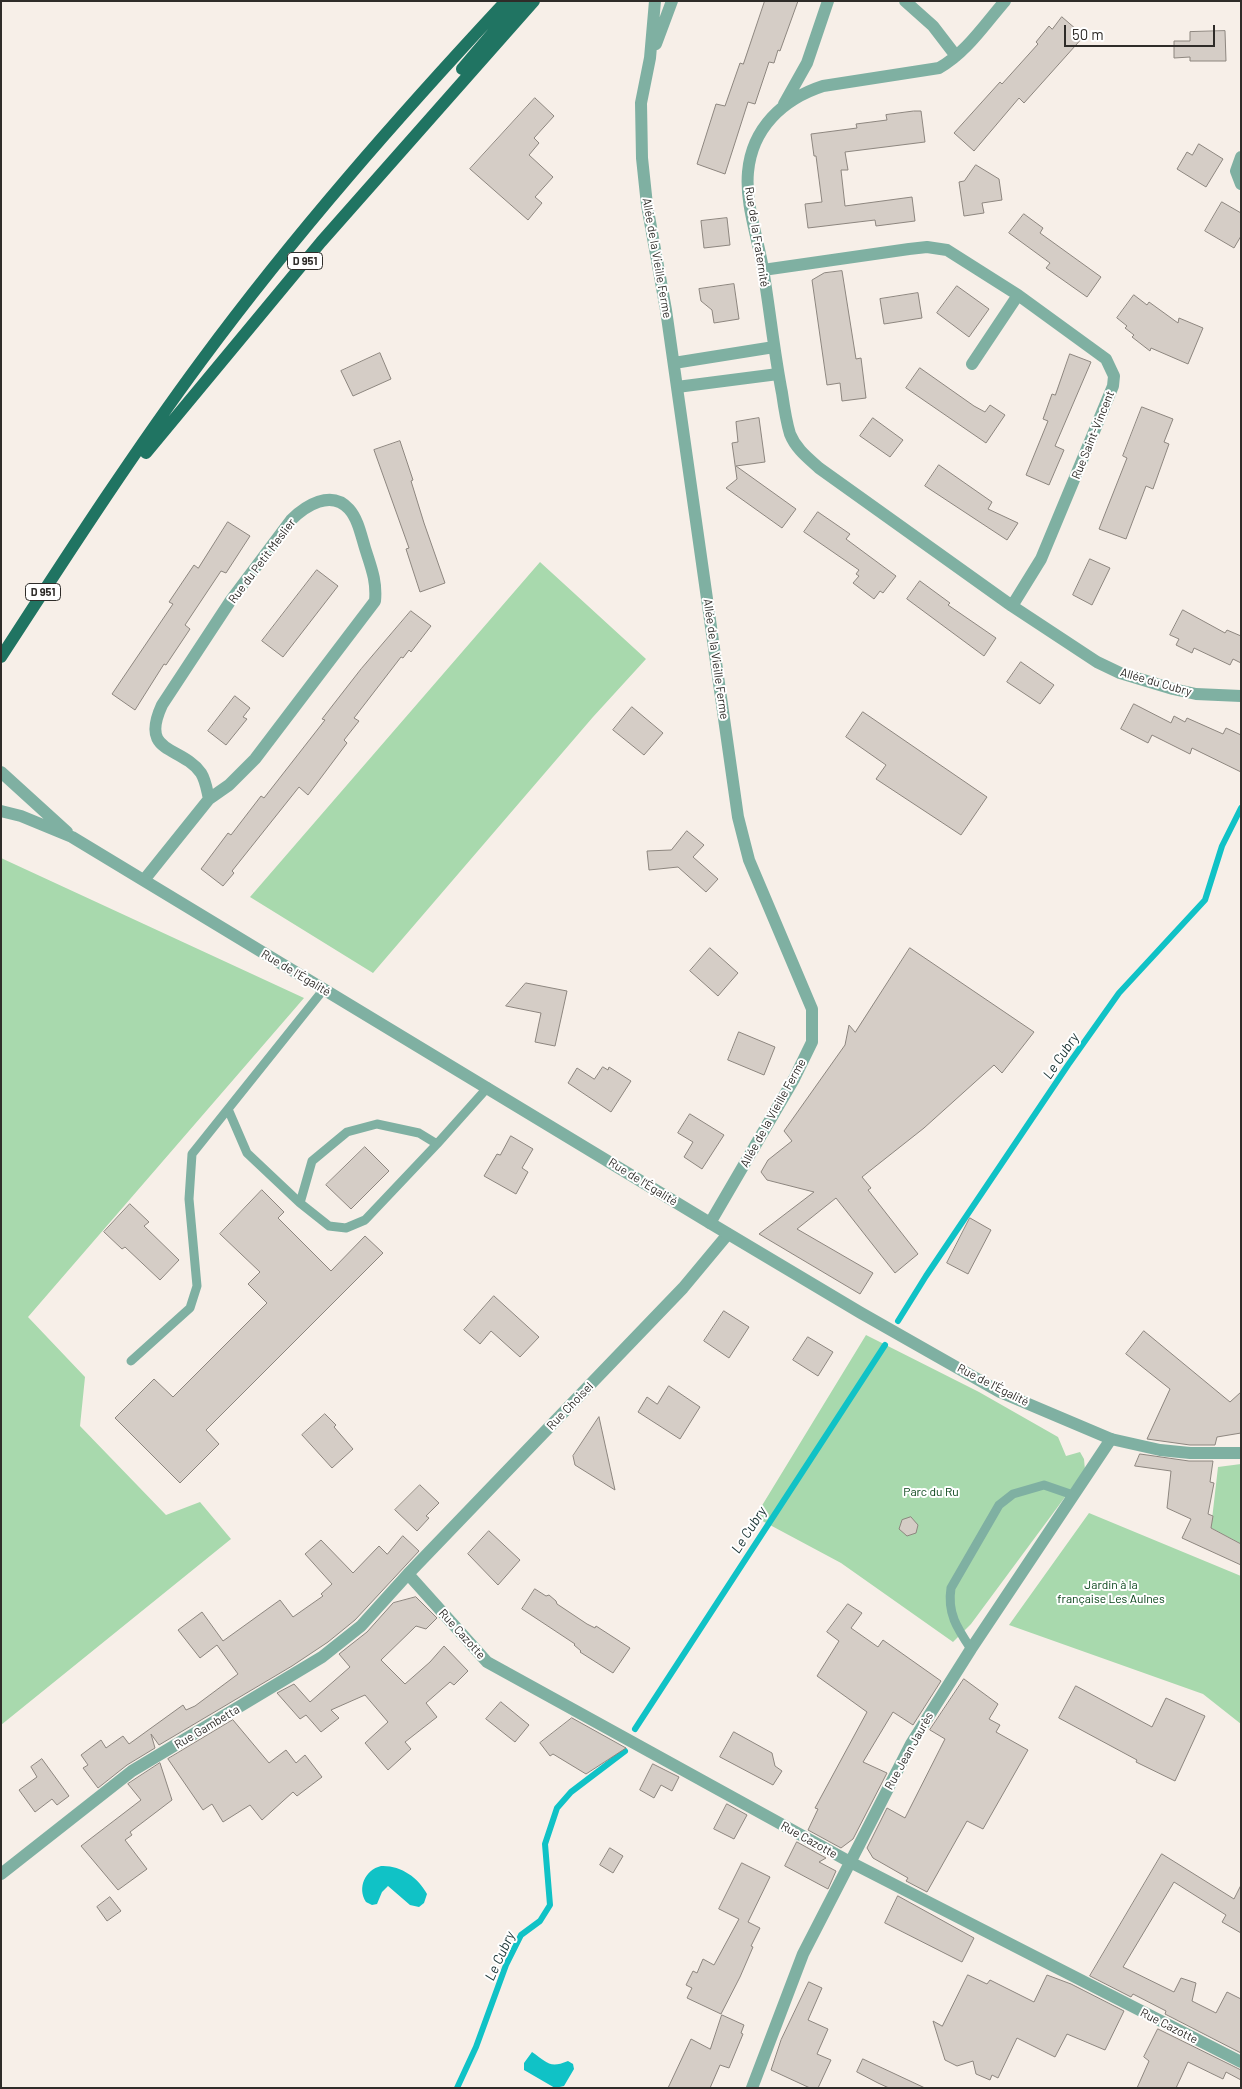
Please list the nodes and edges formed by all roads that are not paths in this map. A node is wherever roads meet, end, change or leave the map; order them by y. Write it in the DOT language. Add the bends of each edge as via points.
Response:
graph roads {
  1 [pos="506,1"];
  2 [pos="520,1"];
  3 [pos="534,1"];
  4 [pos="655,1"];
  5 [pos="672,1"];
  6 [pos="828,1"];
  7 [pos="905,1"];
  8 [pos="1005,1"];
  9 [pos="956,56"];
  10 [pos="650,58"];
  11 [pos="783,106"];
  12 [pos="416,135"];
  13 [pos="1241,157"];
  14 [pos="1241,184"];
  15 [pos="763,270"];
  16 [pos="1018,295"];
  17 [pos="774,348"];
  18 [pos="674,363"];
  19 [pos="972,364"];
  20 [pos="778,374"];
  21 [pos="677,387"];
  22 [pos="84,528"];
  23 [pos="1012,606"];
  24 [pos="1,657"];
  25 [pos="1241,696"];
  26 [pos="1,772"];
  27 [pos="209,800"];
  28 [pos="1,811"];
  29 [pos="72,837"];
  30 [pos="144,880"];
  31 [pos="324,989"];
  32 [pos="488,1087"];
  33 [pos="228,1109"];
  34 [pos="437,1144"];
  35 [pos="300,1203"];
  36 [pos="710,1223"];
  37 [pos="728,1234"];
  38 [pos="131,1361"];
  39 [pos="1111,1439"];
  40 [pos="1241,1453"];
  41 [pos="1073,1495"];
  42 [pos="408,1574"];
  43 [pos="971,1648"];
  44 [pos="850,1862"];
  45 [pos="1,1874"];
  46 [pos="1241,2062"];
  47 [pos="752,2088"];
  1 -- 22 [label="main road, D 951" via="443,68 305,229 202,360"];
  2 -- 12 [label="main road, D 951" via="457,75"];
  3 -- 12 [label="main road, D 951"];
  4 -- 10 [label="street, Allée de la Vieille Ferme"];
  5 -- 10 [label="street, Allée de la Vieille Ferme"];
  6 -- 11 [label="street, Rue de la Fraternité" via="807,63"];
  7 -- 9 [label="street" via="933,26"];
  8 -- 9 [label="street, Rue de la Fraternité"];
  9 -- 11 [label="street, Rue de la Fraternité" via="939,68 927,71 823,86"];
  10 -- 18 [label="street, Allée de la Vieille Ferme" via="641,103 642,158"];
  11 -- 15 [label="street, Rue de la Fraternité" via="770,118 755,145 748,172 749,198"];
  12 -- 22 [label="main road, D 951" via="321,242"];
  13 -- 14 [label="street" via="1236,172"];
  15 -- 16 [label="street, Rue Saint-Vincent" via="933,248 956,254"];
  15 -- 17 [label="street, Rue de la Fraternité"];
  16 -- 19 [label="street"];
  16 -- 23 [label="street, Rue Saint-Vincent" via="1106,359 1114,376 1113,386 1041,560"];
  17 -- 18 [label="street"];
  17 -- 20 [label="street"];
  18 -- 21 [label="street, Allée de la Vieille Ferme"];
  20 -- 21 [label="street"];
  20 -- 23 [label="street" via="790,434 801,452"];
  21 -- 36 [label="street, Allée de la Vieille Ferme" via="738,817 749,860 812,1009 812,1042 798,1072"];
  22 -- 24 [label="main road, D 951"];
  23 -- 25 [label="street, Allée du Cubry" via="1077,650 1120,673 1196,694"];
  26 -- 29 [label="street, Rue de l'Égalité"];
  27 -- 27 [label="street, Rue du Petit Meslier" via="255,759 375,601 377,586 358,526 342,503 317,501 291,520 231,600 155,720 154,730 159,740 201,773"];
  27 -- 30 [label="street, Rue du Petit Meslier"];
  28 -- 29 [label="street, Rue de l'Égalité"];
  29 -- 30 [label="street, Rue de l'Égalité"];
  30 -- 31 [label="street, Rue de l'Égalité"];
  31 -- 32 [label="street, Rue de l'Égalité"];
  31 -- 33 [label="lane"];
  32 -- 34 [label="lane"];
  32 -- 36 [label="street, Rue de l'Égalité"];
  33 -- 35 [label="lane" via="247,1153"];
  33 -- 38 [label="lane" via="192,1154 189,1199 197,1286 190,1308"];
  34 -- 35 [label="lane" via="365,1220 346,1228 329,1226"];
  34 -- 35 [label="lane" via="419,1133 377,1124 347,1132 312,1161"];
  36 -- 37 [label="street, Rue de l'Égalité"];
  37 -- 39 [label="street, Rue de l'Égalité" via="1000,1392"];
  37 -- 42 [label="street, Rue Choisel" via="683,1288"];
  39 -- 40 [label="street, Rue de l'Égalité" via="1160,1450"];
  39 -- 41 [label="street, Rue Jean Jaurès"];
  41 -- 43 [label="street, Rue Jean Jaurès"];
  41 -- 43 [label="lane" via="1044,1485 1013,1494 999,1505 951,1588 952,1616"];
  42 -- 44 [label="street, Rue Cazotte" via="487,1662"];
  42 -- 45 [label="street, Rue Gambetta" via="361,1626 322,1657 132,1772"];
  43 -- 44 [label="street, Rue Jean Jaurès" via="911,1744"];
  44 -- 46 [label="street, Rue Cazotte"];
  44 -- 47 [label="street, Rue Jean Jaurès" via="803,1954"];
}
